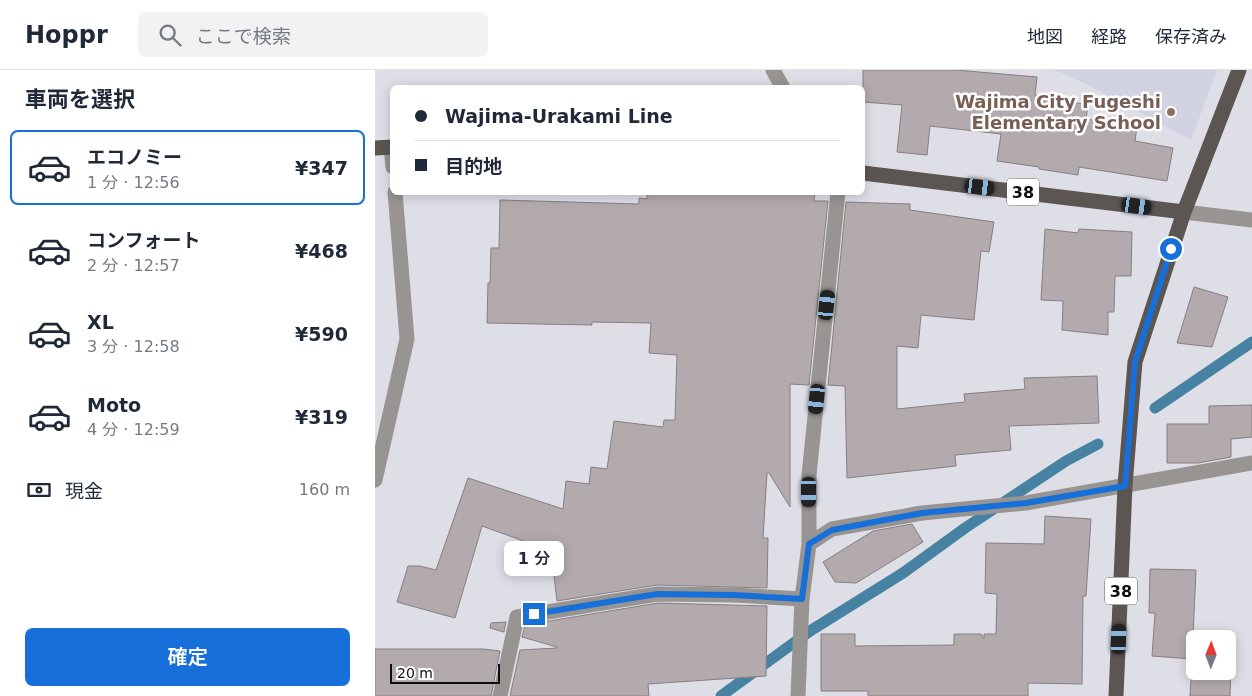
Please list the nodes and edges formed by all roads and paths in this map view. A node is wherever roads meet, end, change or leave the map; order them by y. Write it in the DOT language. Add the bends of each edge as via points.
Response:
graph roads {
  1 [pos="773,70"];
  2 [pos="1239,70"];
  3 [pos="781,85"];
  4 [pos="390,147"];
  5 [pos="375,148"];
  6 [pos="865,173"];
  7 [pos="395,195"];
  8 [pos="838,195"];
  9 [pos="1184,212"];
  10 [pos="1252,220"];
  11 [pos="1252,463"];
  12 [pos="375,480"];
  13 [pos="1125,486"];
  14 [pos="809,544"];
  15 [pos="802,603"];
  16 [pos="500,696"];
  17 [pos="798,696"];
  18 [pos="1117,696"];
  1 -- 3 [label="street"];
  2 -- 9 [label="main road, 38"];
  4 -- 5 [label="main road"];
  6 -- 9 [label="main road, 38"];
  7 -- 12 [label="street" via="407,339"];
  8 -- 14 [label="street" via="809,475"];
  9 -- 10 [label="street"];
  9 -- 13 [label="main road, 38" via="1135,362"];
  11 -- 13 [label="street"];
  13 -- 14 [label="street" via="1026,503 922,513 832,530"];
  13 -- 18 [label="main road, 38"];
  14 -- 15 [label="street"];
  15 -- 16 [label="street" via="734,595 657,594 517,617"];
  15 -- 17 [label="street"];
}
